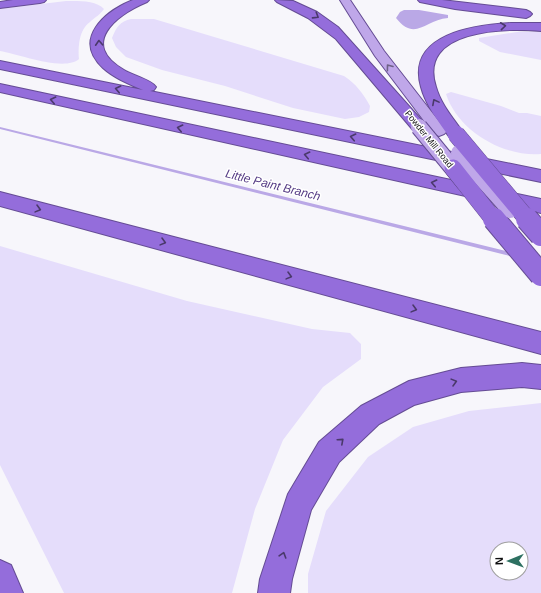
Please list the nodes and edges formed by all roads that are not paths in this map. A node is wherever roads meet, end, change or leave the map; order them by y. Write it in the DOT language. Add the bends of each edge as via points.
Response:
graph roads {
  1 [pos="40,0"];
  2 [pos="143,0"];
  3 [pos="281,0"];
  4 [pos="332,0"];
  5 [pos="345,0"];
  6 [pos="424,0"];
  7 [pos="0,5"];
  8 [pos="541,16"];
  9 [pos="541,27"];
  10 [pos="0,65"];
  11 [pos="0,88"];
  12 [pos="293,125"];
  13 [pos="419,127"];
  14 [pos="448,133"];
  15 [pos="391,145"];
  16 [pos="453,168"];
  17 [pos="541,170"];
  18 [pos="541,176"];
  19 [pos="0,199"];
  20 [pos="541,206"];
  21 [pos="541,235"];
  22 [pos="541,242"];
  23 [pos="541,266"];
  24 [pos="541,275"];
  25 [pos="541,343"];
  26 [pos="541,377"];
  27 [pos="0,576"];
  28 [pos="7,593"];
  29 [pos="274,593"];
  1 -- 7 [label="highway"];
  12 -- 2 [label="highway, one-way" via="176,96 148,87 114,70 102,58 97,45 99,33 106,22 119,11"];
  3 -- 13 [label="highway, one-way" via="309,12 326,23"];
  4 -- 13 [label="main road, Powder Mill Road" via="364,55"];
  14 -- 5 [label="main road, Powder Mill Road, one-way" via="379,53"];
  6 -- 8 [label="highway"];
  14 -- 9 [label="highway, one-way" via="428,82 426,68 430,56 451,38 467,32 510,25"];
  12 -- 10 [label="highway, one-way"];
  20 -- 11 [label="highway, one-way"];
  15 -- 12 [label="highway, one-way"];
  13 -- 16 [label="main road, Powder Mill Road, bridge"];
  14 -- 21 [label="highway, bridge"];
  14 -- 22 [label="main road, Powder Mill Road, bridge"];
  15 -- 17 [label="highway"];
  15 -- 18 [label="highway"];
  16 -- 23 [label="main road, Powder Mill Road, bridge"];
  16 -- 24 [label="highway, bridge"];
  19 -- 25 [label="highway, one-way"];
  29 -- 26 [label="highway, one-way" via="298,504 329,452 370,415 409,394 461,380 522,375"];
  27 -- 28 [label="highway"];
}
